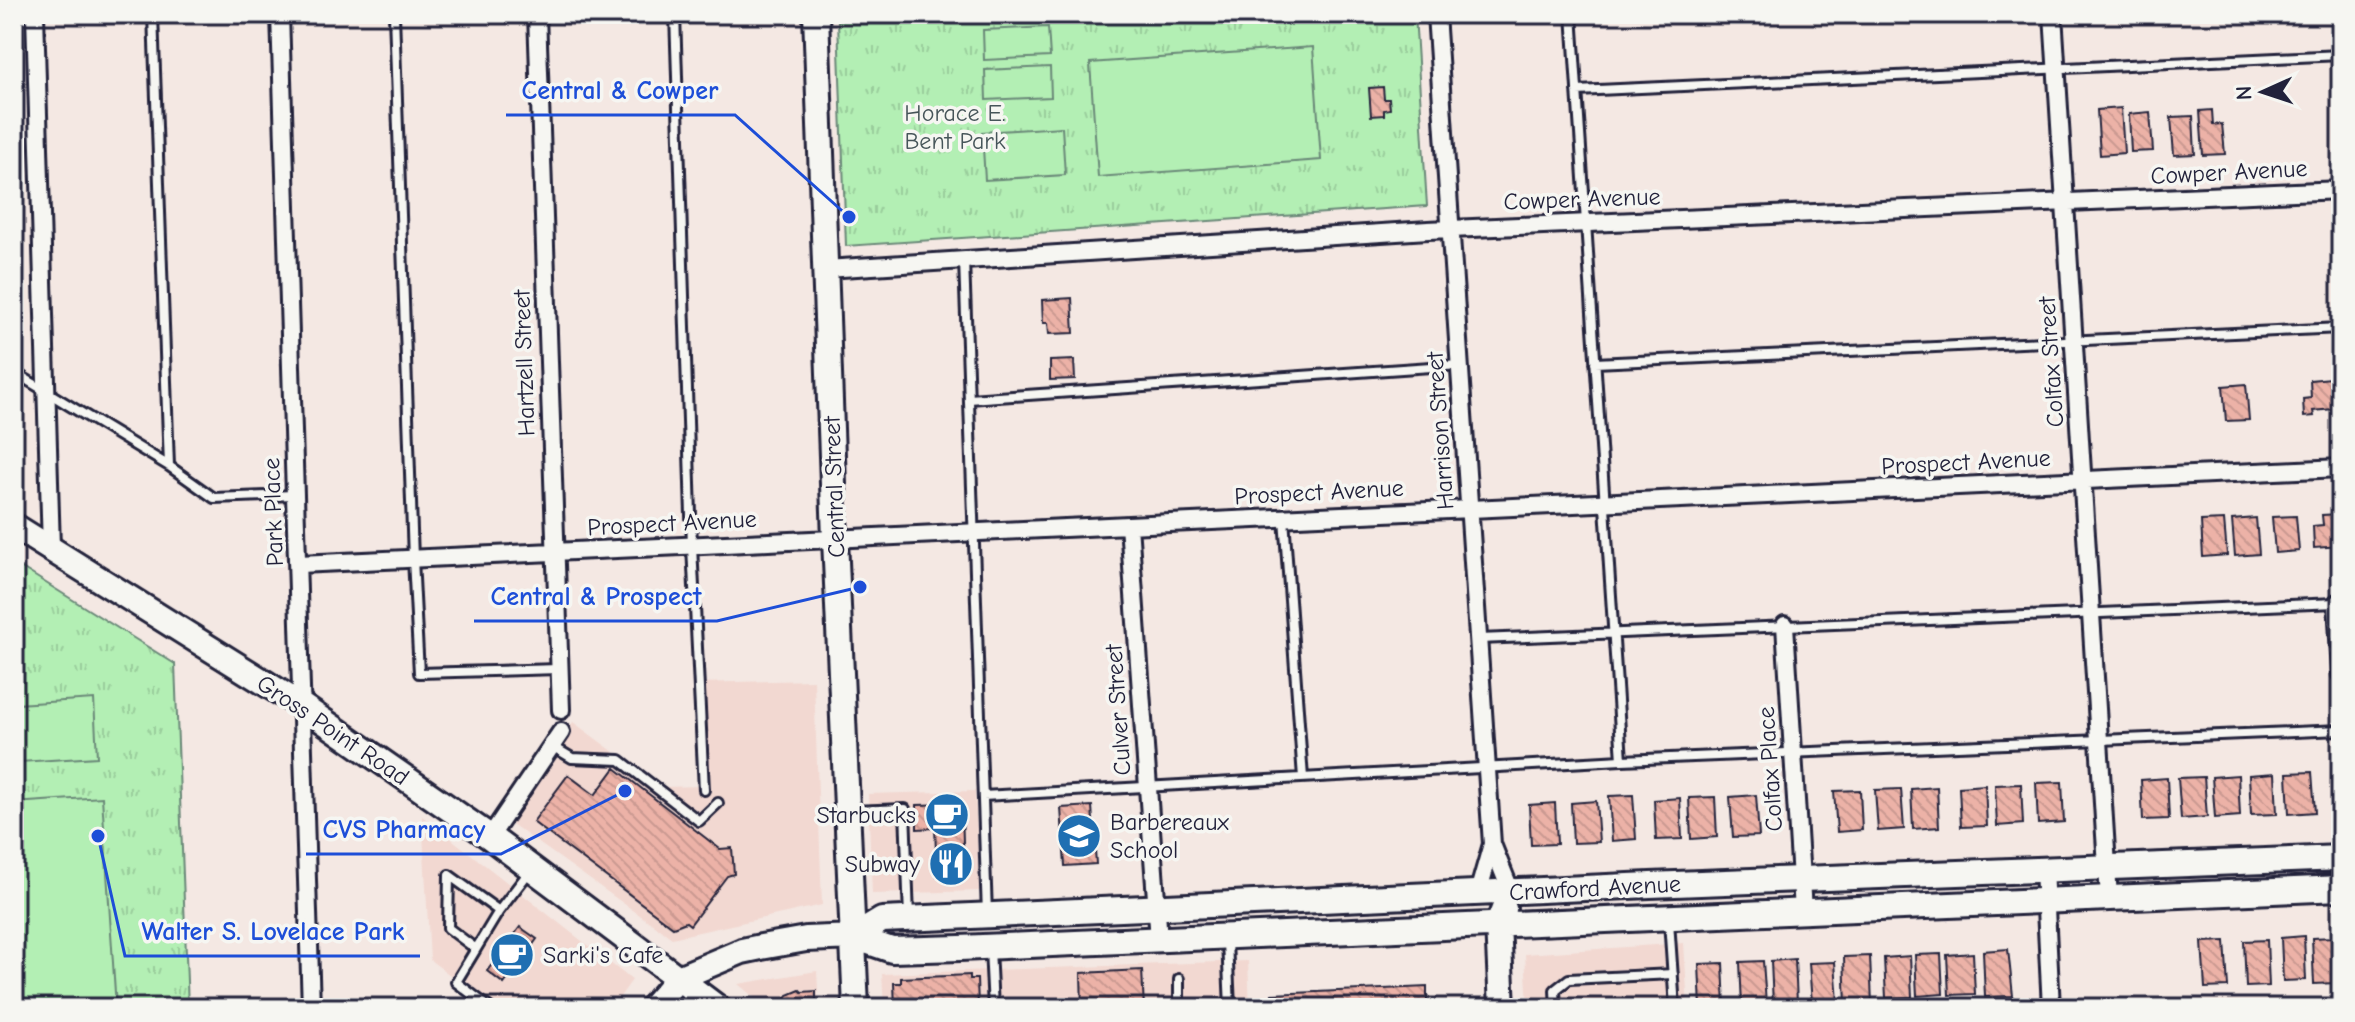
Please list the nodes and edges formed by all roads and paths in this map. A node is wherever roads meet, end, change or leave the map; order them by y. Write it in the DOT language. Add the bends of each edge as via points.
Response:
graph roads {
  1 [pos="35,14"];
  2 [pos="153,14"];
  3 [pos="280,14"];
  4 [pos="394,14"];
  5 [pos="537,14"];
  6 [pos="675,14"];
  7 [pos="816,14"];
  8 [pos="1436,14"];
  9 [pos="1572,14"];
  10 [pos="2053,14"];
  11 [pos="2341,55"];
  12 [pos="2057,68"];
  13 [pos="1577,91"];
  14 [pos="2341,190"];
  15 [pos="2065,203"];
  16 [pos="1586,223"];
  17 [pos="1450,229"];
  18 [pos="964,260"];
  19 [pos="826,269"];
  20 [pos="2341,328"];
  21 [pos="2074,340"];
  22 [pos="1595,363"];
  23 [pos="1460,365"];
  24 [pos="14,372"];
  25 [pos="46,392"];
  26 [pos="969,399"];
  27 [pos="169,466"];
  28 [pos="2341,468"];
  29 [pos="2083,481"];
  30 [pos="296,495"];
  31 [pos="1605,503"];
  32 [pos="1469,509"];
  33 [pos="1284,518"];
  34 [pos="1129,525"];
  35 [pos="14,526"];
  36 [pos="974,532"];
  37 [pos="835,539"];
  38 [pos="692,546"];
  39 [pos="51,548"];
  40 [pos="555,552"];
  41 [pos="413,559"];
  42 [pos="299,564"];
  43 [pos="2339,602"];
  44 [pos="2091,613"];
  45 [pos="1785,625"];
  46 [pos="1614,633"];
  47 [pos="1478,639"];
  48 [pos="559,669"];
  49 [pos="2341,674"];
  50 [pos="302,706"];
  51 [pos="561,710"];
  52 [pos="2341,730"];
  53 [pos="557,739"];
  54 [pos="2099,740"];
  55 [pos="1793,755"];
  56 [pos="1622,760"];
  57 [pos="1487,767"];
  58 [pos="1303,778"];
  59 [pos="1148,786"];
  60 [pos="704,790"];
  61 [pos="983,796"];
  62 [pos="718,803"];
  63 [pos="848,811"];
  64 [pos="490,837"];
  65 [pos="1492,844"];
  66 [pos="2341,858"];
  67 [pos="2107,867"];
  68 [pos="532,869"];
  69 [pos="2044,869"];
  70 [pos="1801,879"];
  71 [pos="2341,888"];
  72 [pos="1511,892"];
  73 [pos="1478,893"];
  74 [pos="2109,898"];
  75 [pos="2046,900"];
  76 [pos="1157,908"];
  77 [pos="499,911"];
  78 [pos="1803,911"];
  79 [pos="987,915"];
  80 [pos="1669,916"];
  81 [pos="909,919"];
  82 [pos="1498,924"];
  83 [pos="854,937"];
  84 [pos="1226,938"];
  85 [pos="1159,940"];
  86 [pos="990,947"];
  87 [pos="476,949"];
  88 [pos="1673,974"];
  89 [pos="678,978"];
  90 [pos="1179,979"];
  91 [pos="311,1008"];
  92 [pos="490,1008"];
  93 [pos="652,1008"];
  94 [pos="718,1008"];
  95 [pos="856,1008"];
  96 [pos="993,1008"];
  97 [pos="1179,1008"];
  98 [pos="1230,1008"];
  99 [pos="1502,1008"];
  100 [pos="1556,1008"];
  101 [pos="1675,1008"];
  102 [pos="2051,1008"];
  1 -- 25 [label="street"];
  2 -- 27 [label="lane"];
  3 -- 30 [label="street, Park Place"];
  4 -- 41 [label="lane"];
  5 -- 40 [label="street, Hartzell Street"];
  6 -- 38 [label="lane"];
  7 -- 19 [label="main road, Central Street"];
  8 -- 17 [label="street, Harrison Street"];
  9 -- 13 [label="lane"];
  10 -- 12 [label="street, Colfax Street"];
  11 -- 12 [label="lane"];
  12 -- 13 [label="lane"];
  12 -- 15 [label="street, Colfax Street"];
  13 -- 16 [label="lane"];
  14 -- 15 [label="street, Cowper Avenue"];
  15 -- 16 [label="street, Cowper Avenue"];
  15 -- 21 [label="street, Colfax Street"];
  16 -- 17 [label="street, Cowper Avenue"];
  16 -- 22 [label="lane"];
  17 -- 18 [label="street, Cowper Avenue"];
  17 -- 23 [label="street, Harrison Street"];
  18 -- 19 [label="street, Cowper Avenue"];
  18 -- 26 [label="lane"];
  19 -- 37 [label="main road, Central Street"];
  20 -- 21 [label="lane"];
  21 -- 22 [label="lane"];
  21 -- 29 [label="street, Colfax Street"];
  22 -- 31 [label="lane"];
  23 -- 26 [label="lane"];
  23 -- 32 [label="street, Harrison Street"];
  24 -- 25 [label="lane"];
  25 -- 27 [label="lane"];
  25 -- 39 [label="street"];
  26 -- 36 [label="lane"];
  27 -- 30 [label="lane" via="214,498"];
  28 -- 29 [label="street, Prospect Avenue"];
  29 -- 31 [label="street, Prospect Avenue"];
  29 -- 44 [label="street, Colfax Street"];
  30 -- 42 [label="street, Park Place"];
  31 -- 32 [label="street, Prospect Avenue"];
  31 -- 46 [label="lane"];
  32 -- 33 [label="street, Prospect Avenue"];
  32 -- 47 [label="street, Harrison Street"];
  33 -- 34 [label="street, Prospect Avenue"];
  33 -- 58 [label="lane"];
  34 -- 36 [label="street, Prospect Avenue"];
  34 -- 59 [label="street, Culver Street"];
  35 -- 39 [label="main road, Gross Point Road"];
  36 -- 37 [label="street, Prospect Avenue"];
  36 -- 61 [label="lane"];
  37 -- 38 [label="street, Prospect Avenue"];
  37 -- 63 [label="main road, Central Street"];
  38 -- 40 [label="street, Prospect Avenue"];
  38 -- 60 [label="lane"];
  39 -- 50 [label="main road, Gross Point Road"];
  40 -- 41 [label="street, Prospect Avenue"];
  40 -- 48 [label="street, Hartzell Street"];
  41 -- 42 [label="street, Prospect Avenue"];
  41 -- 48 [label="lane" via="419,673"];
  42 -- 50 [label="street, Park Place"];
  43 -- 44 [label="lane"];
  43 -- 49 [label="street"];
  44 -- 45 [label="lane"];
  44 -- 54 [label="street, Colfax Street"];
  45 -- 46 [label="lane"];
  45 -- 55 [label="street, Colfax Place"];
  46 -- 47 [label="lane"];
  46 -- 56 [label="lane"];
  47 -- 57 [label="street, Harrison Street"];
  48 -- 51 [label="street, Hartzell Street"];
  50 -- 64 [label="main road, Gross Point Road"];
  50 -- 91 [label="street, Park Place"];
  52 -- 54 [label="lane"];
  53 -- 62 [label="lane" via="572,758 620,760 699,821"];
  53 -- 64 [label="street"];
  54 -- 55 [label="lane"];
  54 -- 67 [label="street, Colfax Street"];
  55 -- 56 [label="lane"];
  55 -- 70 [label="street, Colfax Place"];
  56 -- 57 [label="lane"];
  57 -- 58 [label="lane"];
  57 -- 65 [label="street, Harrison Street"];
  58 -- 59 [label="lane"];
  59 -- 61 [label="lane"];
  59 -- 76 [label="street, Culver Street"];
  61 -- 79 [label="lane"];
  63 -- 81 [label="lane" via="905,809"];
  63 -- 83 [label="main road, Central Street"];
  64 -- 68 [label="main road, Gross Point Road"];
  65 -- 72 [label="street, Harrison Street"];
  65 -- 73 [label="street, Harrison Street"];
  66 -- 67 [label="main road, Crawford Avenue"];
  67 -- 69 [label="main road, Crawford Avenue"];
  67 -- 74 [label="street, Colfax Street"];
  68 -- 77 [label="lane"];
  68 -- 89 [label="main road, Gross Point Road"];
  69 -- 70 [label="main road, Crawford Avenue"];
  69 -- 75 [label="street"];
  70 -- 72 [label="main road, Crawford Avenue"];
  70 -- 78 [label="street, Colfax Place"];
  71 -- 74 [label="main road, Crawford Avenue"];
  72 -- 73 [label="main road, Crawford Avenue"];
  72 -- 82 [label="main road"];
  73 -- 76 [label="main road, Crawford Avenue"];
  73 -- 82 [label="main road"];
  74 -- 75 [label="main road, Crawford Avenue"];
  75 -- 78 [label="main road, Crawford Avenue"];
  75 -- 102 [label="street"];
  76 -- 79 [label="main road, Crawford Avenue"];
  76 -- 85 [label="street, Culver Street"];
  77 -- 87 [label="lane"];
  77 -- 87 [label="lane" via="449,875 448,928"];
  78 -- 80 [label="main road, Crawford Avenue"];
  79 -- 81 [label="main road, Crawford Avenue"];
  80 -- 82 [label="main road, Crawford Avenue"];
  80 -- 88 [label="lane"];
  81 -- 83 [label="main road, Crawford Avenue" via="882,920"];
  82 -- 84 [label="main road, Crawford Avenue"];
  82 -- 99 [label="main road"];
  83 -- 86 [label="main road, Crawford Avenue" via="892,950"];
  83 -- 89 [label="main road, Crawford Avenue" via="742,951"];
  83 -- 95 [label="main road, Central Street"];
  84 -- 85 [label="main road, Crawford Avenue"];
  84 -- 98 [label="lane"];
  85 -- 86 [label="main road, Crawford Avenue"];
  86 -- 96 [label="lane"];
  87 -- 92 [label="lane" via="456,982"];
  88 -- 100 [label="lane" via="1569,979 1555,990"];
  88 -- 101 [label="lane"];
  89 -- 93 [label="main road, Crawford Avenue"];
  89 -- 94 [label="main road, Gross Point Road"];
  90 -- 97 [label="lane"];
}
